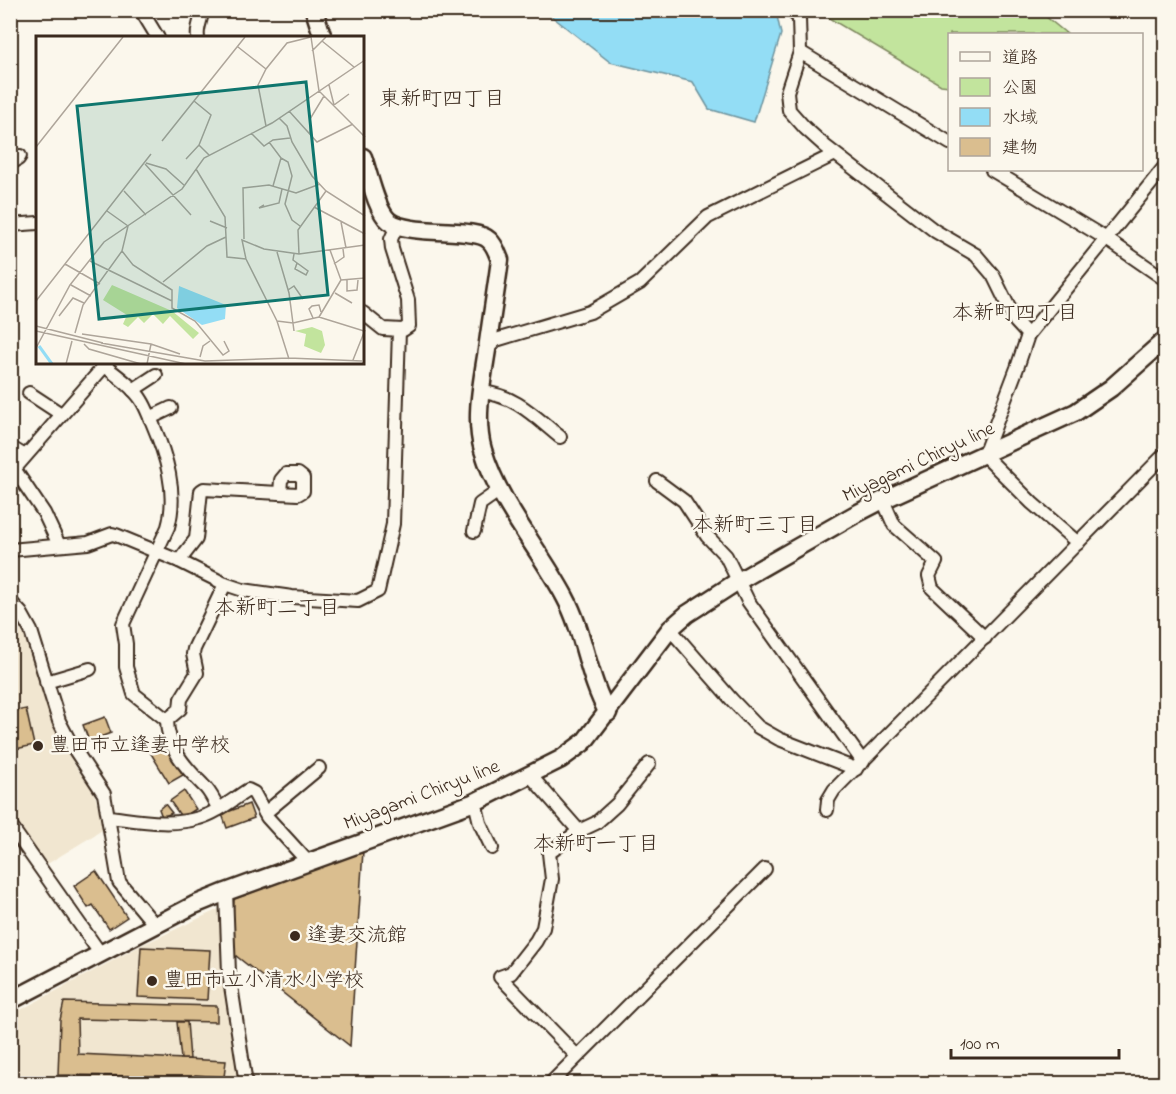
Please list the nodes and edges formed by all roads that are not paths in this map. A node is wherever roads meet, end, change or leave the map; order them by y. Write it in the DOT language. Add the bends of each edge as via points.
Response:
graph roads {
  1 [pos="141,10"];
  2 [pos="202,10"];
  3 [pos="314,10"];
  4 [pos="791,10"];
  5 [pos="157,36"];
  6 [pos="198,36"];
  7 [pos="322,36"];
  8 [pos="800,52"];
  9 [pos="948,142"];
  10 [pos="835,154"];
  11 [pos="364,160"];
  12 [pos="1166,165"];
  13 [pos="994,171"];
  14 [pos="1161,180"];
  15 [pos="36,223"];
  16 [pos="10,225"];
  17 [pos="397,226"];
  18 [pos="1105,238"];
  19 [pos="1166,280"];
  20 [pos="364,314"];
  21 [pos="399,330"];
  22 [pos="1028,335"];
  23 [pos="1166,339"];
  24 [pos="487,349"];
  25 [pos="106,364"];
  26 [pos="156,375"];
  27 [pos="133,390"];
  28 [pos="481,392"];
  29 [pos="29,393"];
  30 [pos="171,408"];
  31 [pos="61,414"];
  32 [pos="150,417"];
  33 [pos="560,437"];
  34 [pos="10,447"];
  35 [pos="1166,453"];
  36 [pos="984,455"];
  37 [pos="25,456"];
  38 [pos="13,472"];
  39 [pos="657,481"];
  40 [pos="500,490"];
  41 [pos="280,493"];
  42 [pos="883,500"];
  43 [pos="474,531"];
  44 [pos="1078,543"];
  45 [pos="59,545"];
  46 [pos="10,550"];
  47 [pos="156,552"];
  48 [pos="179,561"];
  49 [pos="738,582"];
  50 [pos="225,584"];
  51 [pos="10,601"];
  52 [pos="670,629"];
  53 [pos="985,638"];
  54 [pos="90,669"];
  55 [pos="46,682"];
  56 [pos="608,712"];
  57 [pos="166,720"];
  58 [pos="649,764"];
  59 [pos="860,765"];
  60 [pos="319,768"];
  61 [pos="530,775"];
  62 [pos="475,802"];
  63 [pos="219,809"];
  64 [pos="827,810"];
  65 [pos="265,813"];
  66 [pos="109,817"];
  67 [pos="10,825"];
  68 [pos="579,831"];
  69 [pos="492,848"];
  70 [pos="308,862"];
  71 [pos="765,869"];
  72 [pos="226,892"];
  73 [pos="155,925"];
  74 [pos="100,953"];
  75 [pos="10,1001"];
  76 [pos="577,1056"];
  77 [pos="246,1083"];
  78 [pos="550,1083"];
  1 -- 5 [label="street"];
  2 -- 6 [label="street"];
  3 -- 7 [label="main road"];
  4 -- 8 [label="street" via="800,18"];
  8 -- 9 [label="street"];
  8 -- 10 [label="street" via="787,92 789,110"];
  10 -- 22 [label="street" via="934,231 976,255 993,275"];
  10 -- 24 [label="street" via="708,217 640,283 590,312 496,340"];
  11 -- 17 [label="main road" via="381,212"];
  12 -- 14 [label="street"];
  13 -- 18 [label="street"];
  14 -- 18 [label="street"];
  15 -- 16 [label="street"];
  17 -- 21 [label="street" via="391,239 392,249 408,300 409,326"];
  17 -- 24 [label="main road" via="484,236 494,246 500,260"];
  18 -- 19 [label="street"];
  18 -- 22 [label="street"];
  20 -- 21 [label="street" via="383,329"];
  21 -- 50 [label="street" via="393,524 378,591 358,601 282,596"];
  22 -- 36 [label="street"];
  23 -- 36 [label="main road, Miyagami Chiryu line" via="1111,388 1076,412"];
  24 -- 28 [label="main road"];
  25 -- 27 [label="street"];
  25 -- 31 [label="street"];
  26 -- 27 [label="street"];
  27 -- 32 [label="street"];
  28 -- 33 [label="street" via="509,398"];
  28 -- 40 [label="main road" via="482,448"];
  29 -- 31 [label="street"];
  30 -- 32 [label="street"];
  31 -- 37 [label="street"];
  32 -- 47 [label="street" via="171,484 172,513"];
  34 -- 37 [label="street"];
  35 -- 44 [label="street"];
  36 -- 42 [label="main road, Miyagami Chiryu line"];
  36 -- 44 [label="street"];
  37 -- 38 [label="street"];
  38 -- 45 [label="street" via="44,513"];
  39 -- 49 [label="street" via="684,501 726,556"];
  40 -- 43 [label="street" via="480,504"];
  40 -- 56 [label="main road" via="580,628 599,697"];
  41 -- 48 [label="street" via="201,491 196,539"];
  42 -- 49 [label="main road, Miyagami Chiryu line"];
  42 -- 53 [label="street" via="894,525 936,562 929,576 932,588"];
  44 -- 53 [label="street"];
  45 -- 46 [label="street"];
  45 -- 47 [label="street" via="88,543 112,534"];
  47 -- 48 [label="street"];
  47 -- 57 [label="street" via="123,624 126,667 134,694"];
  48 -- 50 [label="street"];
  49 -- 52 [label="main road, Miyagami Chiryu line"];
  49 -- 59 [label="street"];
  50 -- 57 [label="street" via="194,649 197,673 181,699 180,709"];
  51 -- 55 [label="street" via="31,631"];
  52 -- 56 [label="main road, Miyagami Chiryu line"];
  52 -- 59 [label="street" via="758,727 779,739"];
  53 -- 59 [label="street"];
  54 -- 55 [label="street"];
  55 -- 66 [label="street" via="59,721 104,794"];
  56 -- 61 [label="main road, Miyagami Chiryu line" via="585,742"];
  57 -- 63 [label="street" via="176,752"];
  58 -- 68 [label="street" via="617,804 596,823"];
  59 -- 64 [label="street" via="834,790"];
  60 -- 65 [label="street"];
  61 -- 62 [label="main road, Miyagami Chiryu line"];
  61 -- 68 [label="street"];
  62 -- 69 [label="street"];
  62 -- 70 [label="main road, Miyagami Chiryu line"];
  63 -- 65 [label="street" via="248,790 254,793"];
  63 -- 66 [label="street" via="182,822"];
  65 -- 70 [label="street"];
  66 -- 73 [label="street" via="119,882"];
  67 -- 74 [label="street"];
  68 -- 76 [label="street" via="549,853 552,879 543,928 511,973 500,977"];
  70 -- 72 [label="main road, Miyagami Chiryu line"];
  71 -- 76 [label="street"];
  72 -- 73 [label="main road, Miyagami Chiryu line"];
  72 -- 77 [label="street" via="229,973"];
  73 -- 74 [label="main road, Miyagami Chiryu line"];
  74 -- 75 [label="main road, Miyagami Chiryu line"];
  76 -- 78 [label="street"];
}
